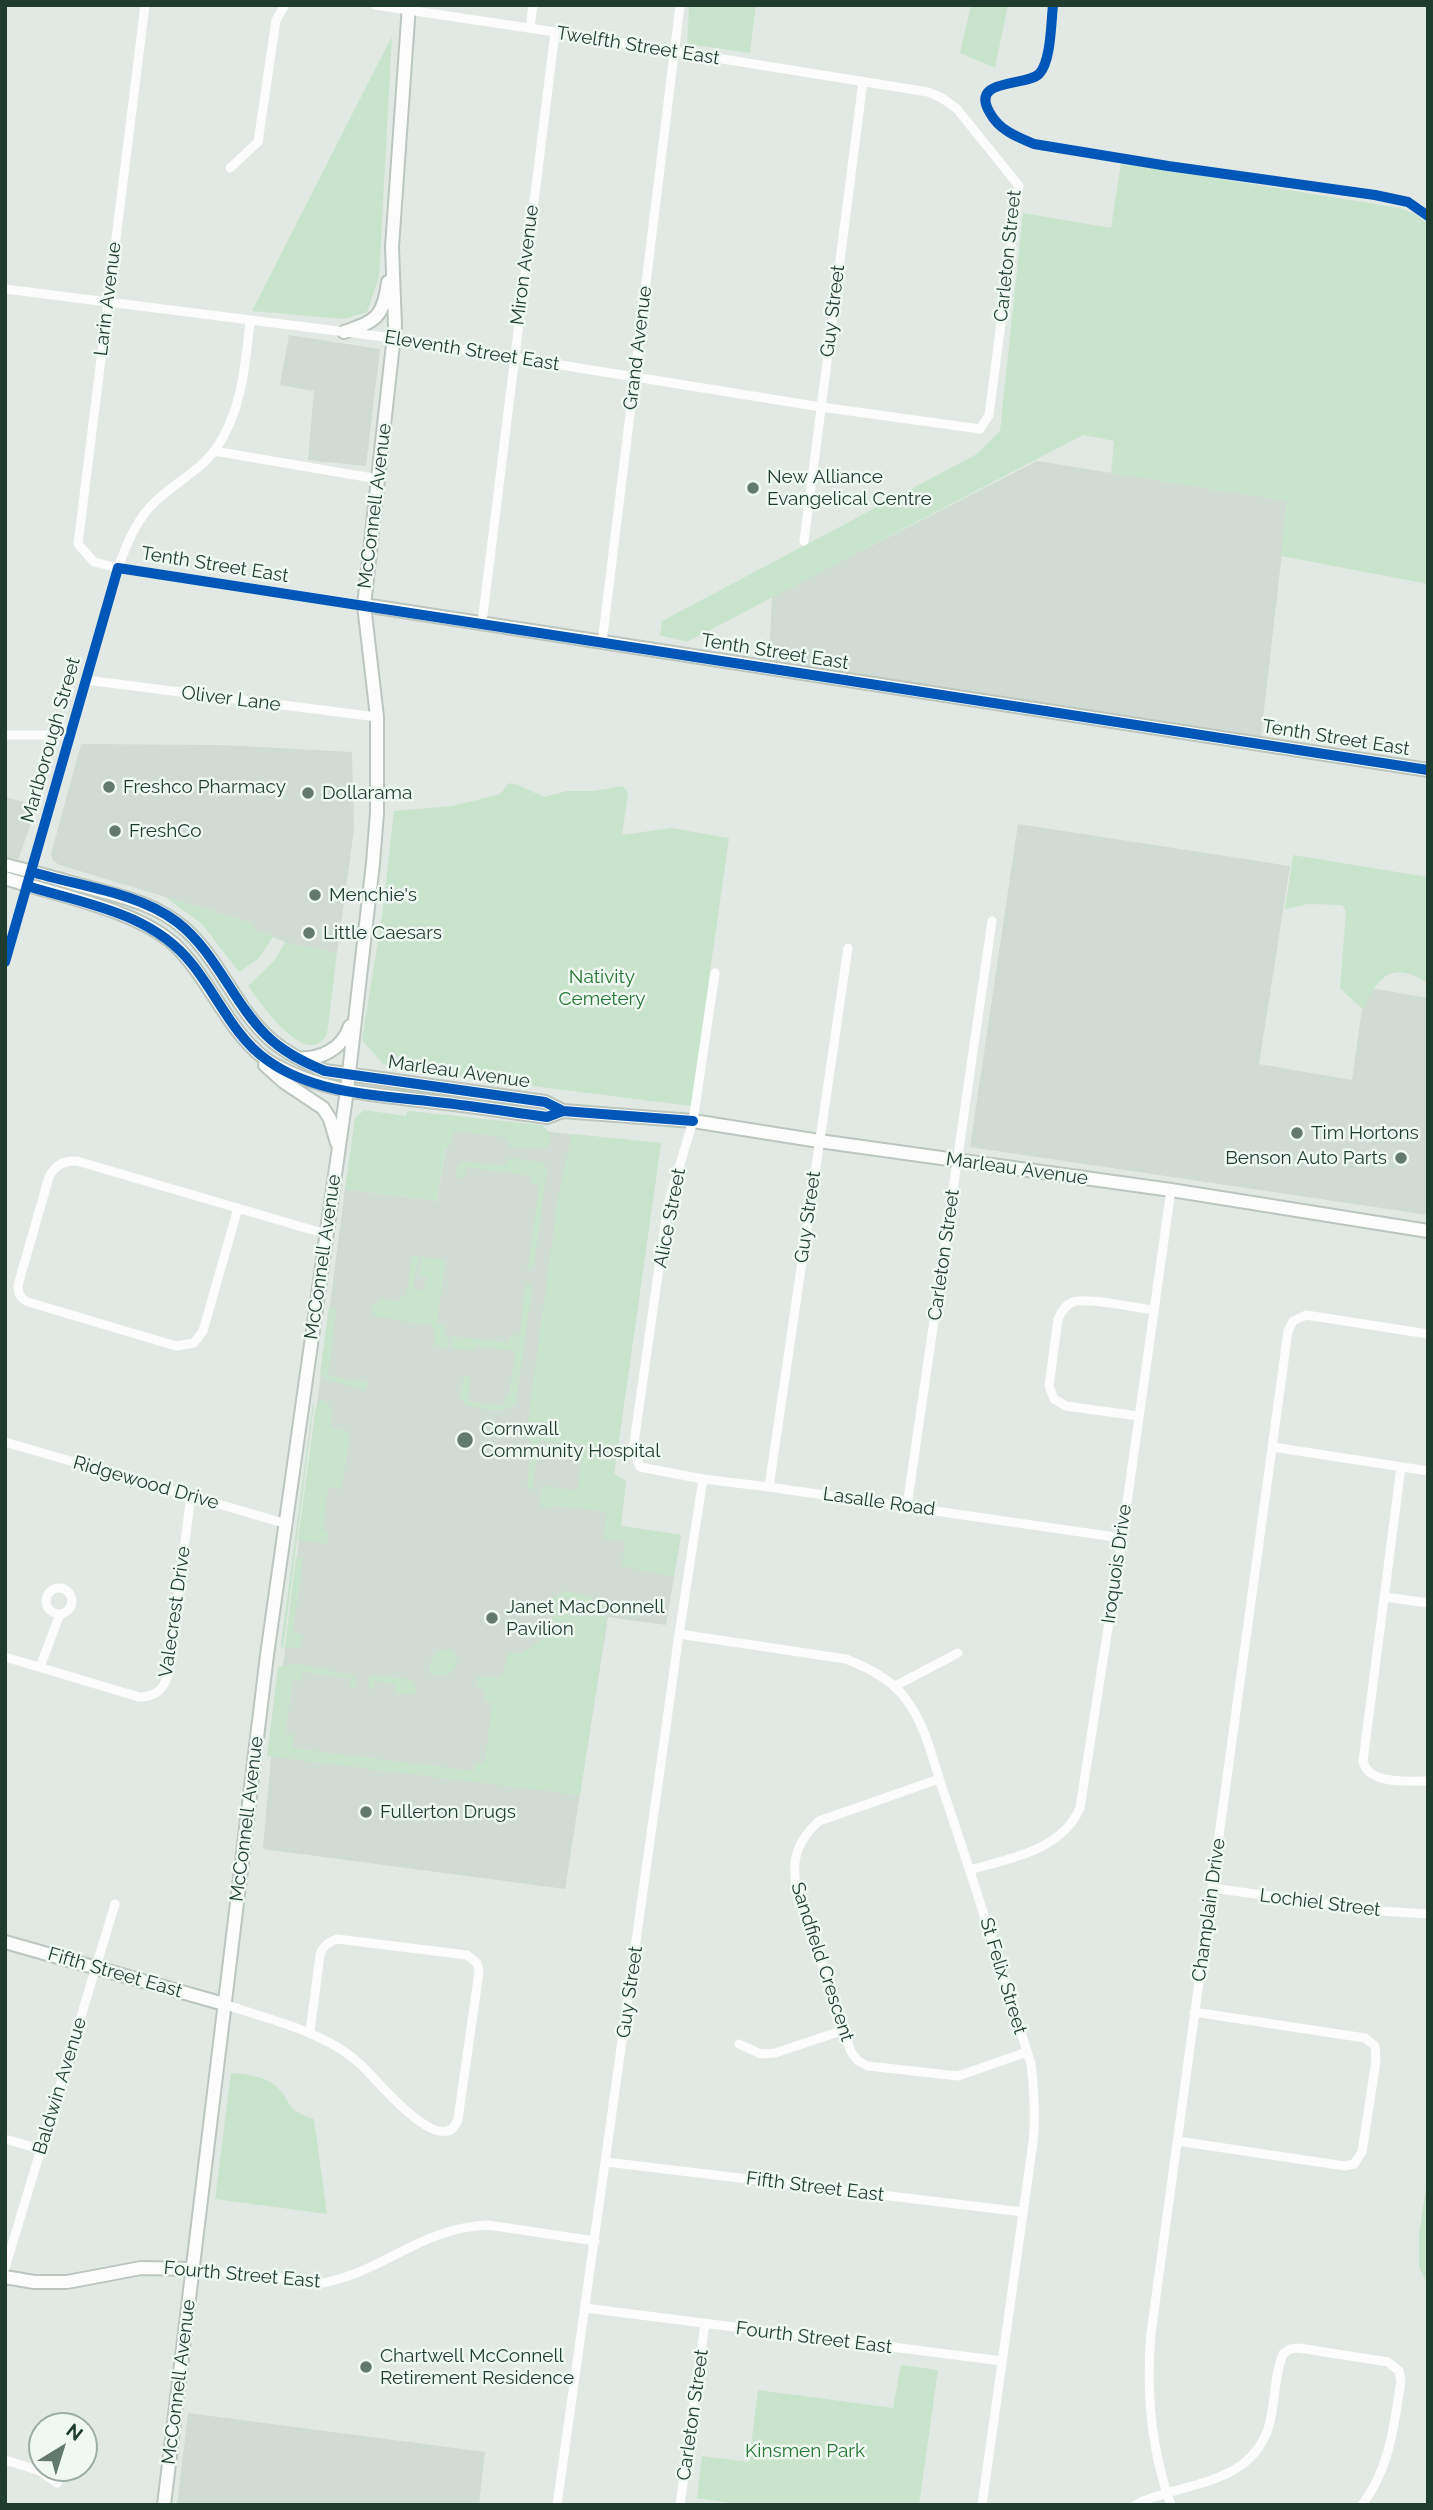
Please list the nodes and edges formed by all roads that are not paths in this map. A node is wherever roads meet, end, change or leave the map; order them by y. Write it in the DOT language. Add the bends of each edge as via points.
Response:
graph roads {
  1 [pos="145,5"];
  2 [pos="285,5"];
  3 [pos="375,5"];
  4 [pos="533,5"];
  5 [pos="680,5"];
  6 [pos="408,7"];
  7 [pos="530,28"];
  8 [pos="555,32"];
  9 [pos="675,52"];
  10 [pos="866,82"];
  11 [pos="230,167"];
  12 [pos="392,247"];
  13 [pos="5,289"];
  14 [pos="107,301"];
  15 [pos="250,322"];
  16 [pos="344,332"];
  17 [pos="393,338"];
  18 [pos="513,357"];
  19 [pos="635,376"];
  20 [pos="821,407"];
  21 [pos="937,425"];
  22 [pos="214,451"];
  23 [pos="378,480"];
  24 [pos="804,541"];
  25 [pos="118,568"];
  26 [pos="364,605"];
  27 [pos="482,623"];
  28 [pos="602,643"];
  29 [pos="86,680"];
  30 [pos="377,717"];
  31 [pos="5,735"];
  32 [pos="70,735"];
  33 [pos="1428,770"];
  34 [pos="5,865"];
  35 [pos="32,872"];
  36 [pos="5,878"];
  37 [pos="27,886"];
  38 [pos="992,921"];
  39 [pos="848,948"];
  40 [pos="5,962"];
  41 [pos="715,973"];
  42 [pos="355,1009"];
  43 [pos="246,1039"];
  44 [pos="296,1058"];
  45 [pos="348,1074"];
  46 [pos="346,1090"];
  47 [pos="563,1111"];
  48 [pos="693,1121"];
  49 [pos="819,1141"];
  50 [pos="337,1144"];
  51 [pos="958,1161"];
  52 [pos="1171,1190"];
  53 [pos="238,1208"];
  54 [pos="1428,1231"];
  55 [pos="326,1234"];
  56 [pos="1154,1310"];
  57 [pos="1428,1334"];
  58 [pos="1138,1416"];
  59 [pos="5,1442"];
  60 [pos="1273,1447"];
  61 [pos="638,1463"];
  62 [pos="1401,1467"];
  63 [pos="1428,1471"];
  64 [pos="703,1479"];
  65 [pos="769,1487"];
  66 [pos="191,1496"];
  67 [pos="908,1506"];
  68 [pos="287,1524"];
  69 [pos="1122,1538"];
  70 [pos="1385,1597"];
  71 [pos="1428,1603"];
  72 [pos="60,1614"];
  73 [pos="679,1634"];
  74 [pos="958,1653"];
  75 [pos="5,1657"];
  76 [pos="40,1667"];
  77 [pos="895,1686"];
  78 [pos="939,1779"];
  79 [pos="1428,1781"];
  80 [pos="970,1870"];
  81 [pos="1213,1888"];
  82 [pos="115,1904"];
  83 [pos="1428,1914"];
  84 [pos="5,1942"];
  85 [pos="96,1968"];
  86 [pos="224,2004"];
  87 [pos="1195,2012"];
  88 [pos="844,2030"];
  89 [pos="310,2032"];
  90 [pos="739,2044"];
  91 [pos="1027,2052"];
  92 [pos="5,2139"];
  93 [pos="1177,2141"];
  94 [pos="40,2150"];
  95 [pos="606,2162"];
  96 [pos="1023,2212"];
  97 [pos="595,2241"];
  98 [pos="5,2268"];
  99 [pos="193,2269"];
  100 [pos="5,2277"];
  101 [pos="585,2308"];
  102 [pos="705,2324"];
  103 [pos="1002,2361"];
  104 [pos="5,2460"];
  105 [pos="57,2483"];
  106 [pos="1167,2493"];
  107 [pos="164,2505"];
  108 [pos="557,2505"];
  109 [pos="680,2505"];
  110 [pos="982,2505"];
  111 [pos="1135,2505"];
  112 [pos="1171,2505"];
  113 [pos="1362,2505"];
  1 -- 14 [label="street, Larin Avenue"];
  2 -- 11 [label="street" via="276,20 258,142"];
  3 -- 6 [label="street, Twelfth Street East"];
  4 -- 7 [label="street"];
  5 -- 9 [label="street, Grand Avenue"];
  6 -- 7 [label="street, Twelfth Street East"];
  6 -- 12 [label="main road, McConnell Avenue"];
  7 -- 8 [label="street, Twelfth Street East"];
  8 -- 9 [label="street, Twelfth Street East"];
  8 -- 18 [label="street, Miron Avenue"];
  9 -- 10 [label="street, Twelfth Street East"];
  9 -- 19 [label="street, Grand Avenue"];
  10 -- 20 [label="street, Guy Street"];
  10 -- 21 [label="street, Carleton Street" via="928,92 949,102 1018,186 989,415 980,429"];
  12 -- 16 [label="main road" via="379,314 370,323"];
  12 -- 17 [label="main road, McConnell Avenue"];
  13 -- 14 [label="street, Eleventh Street East"];
  14 -- 15 [label="street, Eleventh Street East"];
  14 -- 25 [label="street, Larin Avenue" via="78,544 94,562"];
  15 -- 16 [label="street, Eleventh Street East"];
  15 -- 22 [label="street, Marlborough Street" via="241,393"];
  16 -- 17 [label="street, Eleventh Street East"];
  17 -- 18 [label="street, Eleventh Street East"];
  17 -- 23 [label="main road, McConnell Avenue"];
  18 -- 19 [label="street, Eleventh Street East"];
  18 -- 27 [label="street, Miron Avenue"];
  19 -- 20 [label="street, Eleventh Street East"];
  19 -- 28 [label="street, Grand Avenue"];
  20 -- 21 [label="street, Eleventh Street East"];
  20 -- 24 [label="street, Guy Street"];
  22 -- 23 [label="street"];
  22 -- 25 [label="street, Marlborough Street" via="151,506 131,534"];
  23 -- 26 [label="main road, McConnell Avenue"];
  25 -- 26 [label="street, Tenth Street East"];
  25 -- 29 [label="street, Marlborough Street"];
  26 -- 27 [label="main road, Tenth Street East"];
  26 -- 30 [label="main road, McConnell Avenue"];
  27 -- 28 [label="main road, Tenth Street East"];
  28 -- 33 [label="main road, Tenth Street East"];
  29 -- 30 [label="street, Oliver Lane"];
  29 -- 32 [label="street, Marlborough Street"];
  30 -- 42 [label="main road, McConnell Avenue" via="377,813"];
  31 -- 32 [label="street"];
  32 -- 35 [label="street, Marlborough Street"];
  34 -- 35 [label="main road, Marleau Avenue"];
  35 -- 37 [label="street, Marlborough Street"];
  35 -- 44 [label="main road, Marleau Avenue" via="139,901 169,916 204,950 263,1032"];
  36 -- 37 [label="main road"];
  37 -- 40 [label="street, Marlborough Street"];
  37 -- 43 [label="main road" via="155,929 193,964"];
  38 -- 51 [label="street, Carleton Street"];
  39 -- 49 [label="street, Guy Street"];
  41 -- 48 [label="street, Alice Street"];
  42 -- 44 [label="main road" via="348,1032 336,1046 314,1058"];
  42 -- 45 [label="main road, McConnell Avenue"];
  43 -- 46 [label="main road, Marleau Avenue" via="280,1068 314,1084"];
  43 -- 50 [label="main road" via="273,1073 323,1108"];
  44 -- 45 [label="main road, Marleau Avenue" via="325,1071"];
  45 -- 46 [label="main road, McConnell Avenue"];
  45 -- 47 [label="main road, Marleau Avenue" via="524,1098"];
  46 -- 47 [label="main road, Marleau Avenue" via="547,1117"];
  46 -- 50 [label="main road, McConnell Avenue"];
  47 -- 48 [label="main road, Marleau Avenue"];
  48 -- 49 [label="main road, Marleau Avenue"];
  48 -- 61 [label="street, Alice Street" via="668,1204 633,1450"];
  49 -- 51 [label="main road, Marleau Avenue"];
  49 -- 65 [label="street, Guy Street"];
  50 -- 55 [label="main road, McConnell Avenue"];
  51 -- 52 [label="main road, Marleau Avenue"];
  51 -- 67 [label="street, Carleton Street"];
  52 -- 54 [label="main road, Marleau Avenue"];
  52 -- 56 [label="street, Iroquois Drive"];
  53 -- 53 [label="street" via="77,1161 61,1163 49,1177 18,1292 28,1303 176,1346 194,1343 202,1331"];
  53 -- 55 [label="street"];
  55 -- 68 [label="main road, McConnell Avenue"];
  56 -- 58 [label="street, Iroquois Drive"];
  56 -- 58 [label="street" via="1084,1300 1068,1305 1058,1319 1050,1391 1059,1404"];
  57 -- 60 [label="street, Champlain Drive" via="1306,1315 1296,1318 1287,1331"];
  58 -- 69 [label="street, Iroquois Drive"];
  59 -- 66 [label="street, Ridgewood Drive"];
  60 -- 62 [label="street"];
  60 -- 81 [label="street, Champlain Drive"];
  61 -- 64 [label="street, Lasalle Road"];
  62 -- 63 [label="street"];
  62 -- 70 [label="street"];
  64 -- 65 [label="street, Lasalle Road"];
  64 -- 73 [label="street, Guy Street"];
  65 -- 67 [label="street, Lasalle Road"];
  66 -- 68 [label="street, Ridgewood Drive"];
  66 -- 76 [label="street, Valecrest Drive" via="163,1687 152,1696 139,1697"];
  67 -- 69 [label="street, Lasalle Road"];
  68 -- 86 [label="main road, McConnell Avenue"];
  69 -- 80 [label="street, Iroquois Drive" via="1075,1819 1057,1839 1035,1850"];
  70 -- 71 [label="street"];
  70 -- 79 [label="street" via="1363,1766 1373,1776"];
  72 -- 76 [label="street"];
  73 -- 77 [label="street, St Felix Street" via="846,1659"];
  73 -- 95 [label="street, Guy Street"];
  74 -- 77 [label="street"];
  75 -- 76 [label="street, Valecrest Drive"];
  77 -- 78 [label="street, St Felix Street" via="915,1713"];
  78 -- 80 [label="street, St Felix Street"];
  78 -- 88 [label="street, Sandfield Crescent" via="819,1821 797,1848 796,1885"];
  80 -- 91 [label="street, St Felix Street"];
  81 -- 83 [label="street, Lochiel Street"];
  81 -- 87 [label="street, Champlain Drive"];
  82 -- 85 [label="street, Baldwin Avenue"];
  84 -- 85 [label="main road, Fifth Street East"];
  85 -- 86 [label="main road, Fifth Street East"];
  85 -- 94 [label="street, Baldwin Avenue"];
  86 -- 89 [label="street"];
  86 -- 99 [label="main road, McConnell Avenue"];
  87 -- 93 [label="street, Champlain Drive"];
  87 -- 93 [label="street" via="1365,2038 1375,2046 1376,2061 1363,2152 1354,2164"];
  88 -- 90 [label="street" via="775,2053 761,2054"];
  88 -- 91 [label="street, Sandfield Crescent" via="851,2052 863,2064 937,2075 958,2076"];
  89 -- 89 [label="street" via="343,2050 411,2116 446,2132 458,2119 480,1972 477,1963 467,1955 338,1938 320,1955"];
  91 -- 96 [label="street, St Felix Street" via="1035,2116"];
  92 -- 94 [label="street"];
  93 -- 106 [label="street, Champlain Drive" via="1149,2360 1155,2447"];
  94 -- 98 [label="street, Baldwin Avenue"];
  95 -- 96 [label="street, Fifth Street East"];
  95 -- 97 [label="street, Guy Street"];
  96 -- 103 [label="street, St Felix Street"];
  97 -- 99 [label="street, Fourth Street East" via="470,2226 441,2233 344,2279 323,2283"];
  97 -- 101 [label="street, Guy Street"];
  99 -- 100 [label="main road, Fourth Street East" via="141,2268 67,2282"];
  99 -- 107 [label="main road, McConnell Avenue"];
  101 -- 102 [label="street, Fourth Street East"];
  101 -- 108 [label="street, Guy Street"];
  102 -- 103 [label="street, Fourth Street East"];
  102 -- 109 [label="street, Carleton Street"];
  103 -- 110 [label="street, St Felix Street"];
  104 -- 105 [label="street" via="40,2471"];
  106 -- 111 [label="street"];
  106 -- 112 [label="street, Champlain Drive"];
  106 -- 113 [label="street" via="1230,2472 1255,2452 1268,2428 1283,2354 1299,2348 1388,2362 1399,2371 1387,2459"];
}
